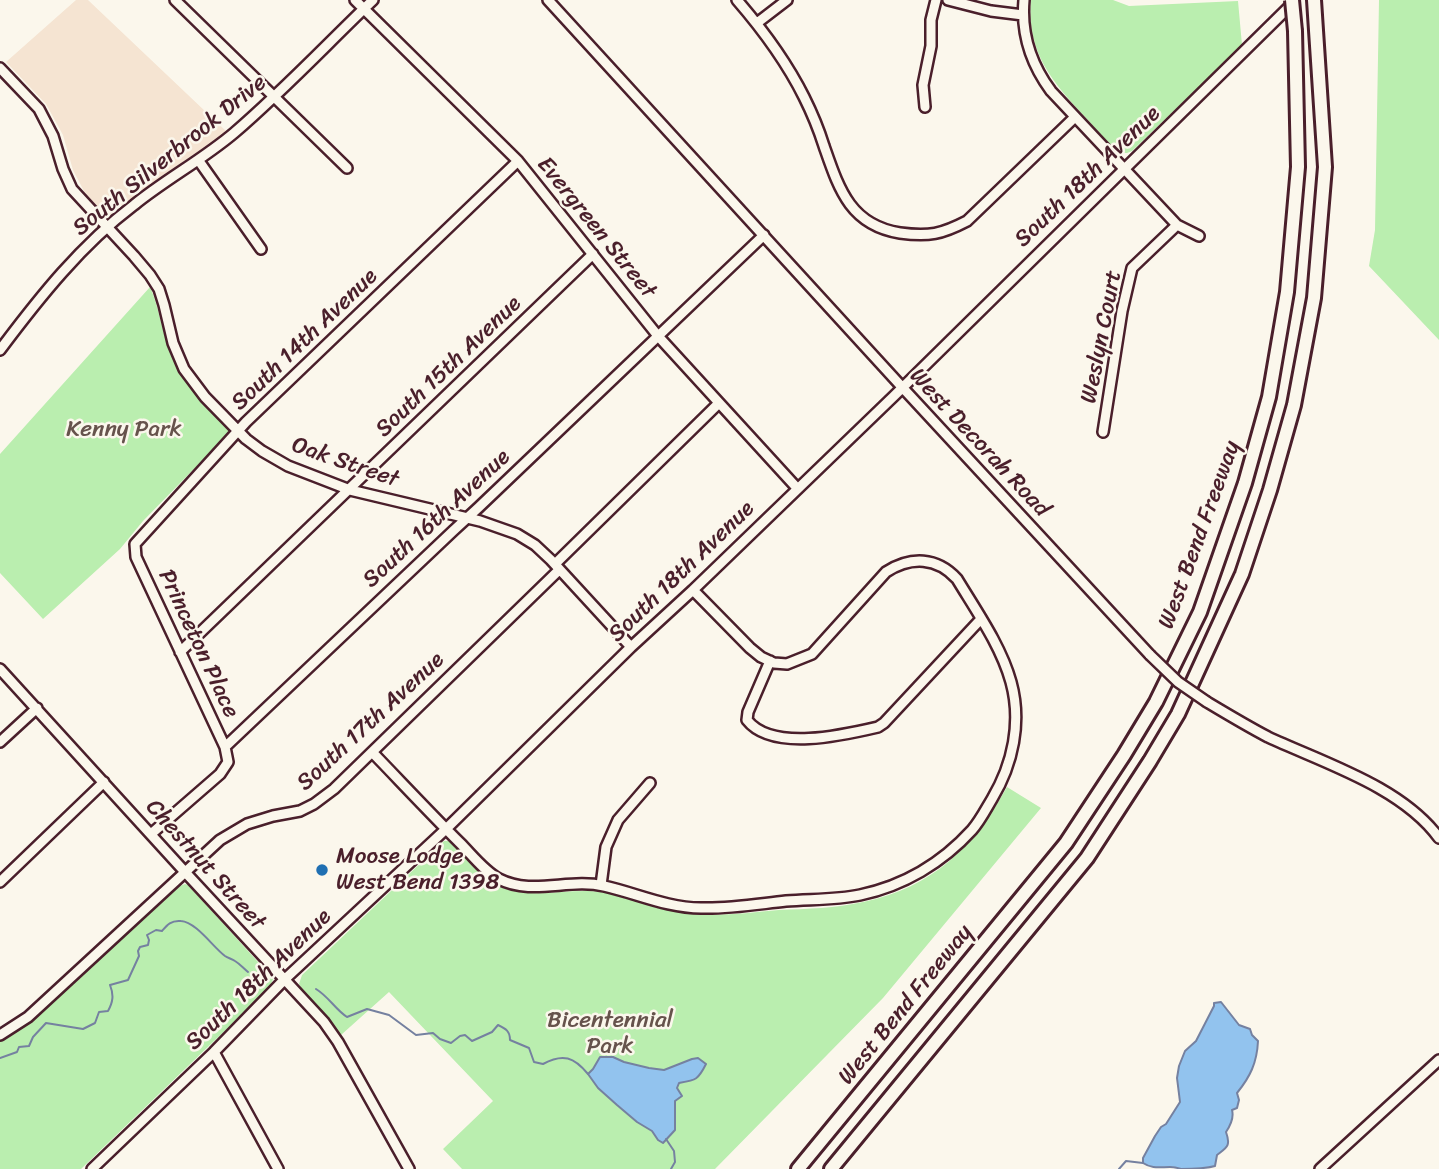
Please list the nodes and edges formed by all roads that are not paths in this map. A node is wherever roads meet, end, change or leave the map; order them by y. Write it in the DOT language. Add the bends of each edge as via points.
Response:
graph roads {
  1 [pos="176,0"];
  2 [pos="355,0"];
  3 [pos="373,0"];
  4 [pos="548,0"];
  5 [pos="737,0"];
  6 [pos="787,0"];
  7 [pos="936,0"];
  8 [pos="948,0"];
  9 [pos="1024,0"];
  10 [pos="1294,0"];
  11 [pos="1314,0"];
  12 [pos="364,9"];
  13 [pos="1023,15"];
  14 [pos="757,23"];
  15 [pos="0,68"];
  16 [pos="274,96"];
  17 [pos="925,107"];
  18 [pos="1074,117"];
  19 [pos="199,161"];
  20 [pos="518,161"];
  21 [pos="346,168"];
  22 [pos="1124,170"];
  23 [pos="1177,225"];
  24 [pos="106,227"];
  25 [pos="764,235"];
  26 [pos="1199,236"];
  27 [pos="261,249"];
  28 [pos="593,254"];
  29 [pos="658,336"];
  30 [pos="0,350"];
  31 [pos="902,387"];
  32 [pos="719,403"];
  33 [pos="239,431"];
  34 [pos="1103,432"];
  35 [pos="797,488"];
  36 [pos="350,490"];
  37 [pos="467,518"];
  38 [pos="136,557"];
  39 [pos="557,567"];
  40 [pos="693,590"];
  41 [pos="981,619"];
  42 [pos="631,647"];
  43 [pos="180,652"];
  44 [pos="770,661"];
  45 [pos="0,669"];
  46 [pos="37,708"];
  47 [pos="0,742"];
  48 [pos="225,747"];
  49 [pos="372,752"];
  50 [pos="104,782"];
  51 [pos="650,783"];
  52 [pos="446,829"];
  53 [pos="151,834"];
  54 [pos="1439,838"];
  55 [pos="185,872"];
  56 [pos="0,882"];
  57 [pos="601,885"];
  58 [pos="284,980"];
  59 [pos="0,1035"];
  60 [pos="214,1052"];
  61 [pos="1439,1060"];
  62 [pos="92,1169"];
  63 [pos="278,1169"];
  64 [pos="409,1169"];
  65 [pos="797,1169"];
  66 [pos="831,1169"];
  67 [pos="1320,1169"];
  1 -- 16 [label="street"];
  2 -- 12 [label="street, Evergreen Street"];
  3 -- 12 [label="street, South Silverbrook Drive"];
  4 -- 25 [label="street, West Decorah Road"];
  5 -- 14 [label="street"];
  6 -- 14 [label="street"];
  7 -- 17 [label="street" via="923,85"];
  8 -- 13 [label="street"];
  9 -- 13 [label="street"];
  10 -- 22 [label="street, South 18th Avenue"];
  10 -- 65 [label="highway, West Bend Freeway, bridge" via="1298,167 1287,292 1269,397 1245,484 1200,612 1156,702 1066,843"];
  11 -- 66 [label="highway, West Bend Freeway" via="1325,167 1314,298 1294,405 1242,574 1178,714 1087,858"];
  12 -- 16 [label="street, South Silverbrook Drive"];
  12 -- 20 [label="street, Evergreen Street"];
  13 -- 18 [label="street" via="1039,74"];
  14 -- 18 [label="street" via="803,97 839,189 873,225 894,232 946,232 967,220"];
  15 -- 24 [label="street, Oak Street" via="39,109 72,189"];
  16 -- 19 [label="street, South Silverbrook Drive"];
  16 -- 21 [label="street"];
  18 -- 22 [label="street"];
  19 -- 24 [label="street, South Silverbrook Drive"];
  19 -- 27 [label="street"];
  20 -- 28 [label="street, Evergreen Street"];
  20 -- 33 [label="street, South 14th Avenue"];
  22 -- 23 [label="street"];
  22 -- 31 [label="street, South 18th Avenue"];
  23 -- 26 [label="street"];
  23 -- 34 [label="street, Weslyn Court" via="1132,268"];
  24 -- 30 [label="street, South Silverbrook Drive" via="48,288"];
  24 -- 33 [label="street, Oak Street" via="159,289 184,369"];
  25 -- 29 [label="street, South 16th Avenue"];
  25 -- 31 [label="street, West Decorah Road"];
  28 -- 29 [label="street, Evergreen Street"];
  28 -- 36 [label="street, South 15th Avenue"];
  29 -- 32 [label="street, Evergreen Street"];
  29 -- 37 [label="street, South 16th Avenue"];
  31 -- 35 [label="street, South 18th Avenue"];
  31 -- 54 [label="street, West Decorah Road, bridge" via="1178,681 1266,735 1404,803"];
  32 -- 35 [label="street, Evergreen Street"];
  32 -- 39 [label="street, South 17th Avenue"];
  33 -- 36 [label="street, Oak Street" via="288,466"];
  33 -- 38 [label="street, South 14th Avenue" via="135,544"];
  35 -- 40 [label="street, South 18th Avenue"];
  36 -- 37 [label="street, Oak Street"];
  36 -- 43 [label="street, South 15th Avenue"];
  37 -- 39 [label="street, Oak Street" via="517,534"];
  37 -- 48 [label="street, South 16th Avenue"];
  38 -- 43 [label="street, Princeton Place"];
  39 -- 42 [label="street, Oak Street"];
  39 -- 49 [label="street, South 17th Avenue"];
  40 -- 42 [label="street, South 18th Avenue"];
  40 -- 44 [label="street" via="750,648"];
  41 -- 44 [label="street" via="948,569 934,563 899,564 886,572 812,654 787,664"];
  41 -- 44 [label="street" via="884,723 828,738 779,737 752,727 748,712"];
  41 -- 57 [label="street" via="1012,684 1015,740 1002,782 974,828 945,856 892,886 858,895 702,908 671,905"];
  42 -- 52 [label="street, South 18th Avenue"];
  43 -- 48 [label="street, Princeton Place"];
  45 -- 46 [label="street, Chestnut Street"];
  46 -- 47 [label="street"];
  46 -- 50 [label="street, Chestnut Street"];
  48 -- 53 [label="street" via="228,762 220,774"];
  49 -- 52 [label="street"];
  49 -- 55 [label="street, South 17th Avenue" via="314,804 247,824 220,840"];
  50 -- 53 [label="street, Chestnut Street"];
  50 -- 56 [label="street"];
  51 -- 57 [label="street" via="618,820 606,847"];
  52 -- 57 [label="street" via="498,878 517,885"];
  52 -- 58 [label="street, South 18th Avenue"];
  53 -- 55 [label="street, Chestnut Street"];
  55 -- 58 [label="street, Chestnut Street"];
  55 -- 59 [label="street, South 17th Avenue" via="29,1017"];
  58 -- 60 [label="street, South 18th Avenue"];
  58 -- 64 [label="street, Chestnut Street" via="338,1042"];
  60 -- 62 [label="street, South 18th Avenue"];
  60 -- 63 [label="street"];
  61 -- 67 [label="street"];
}
